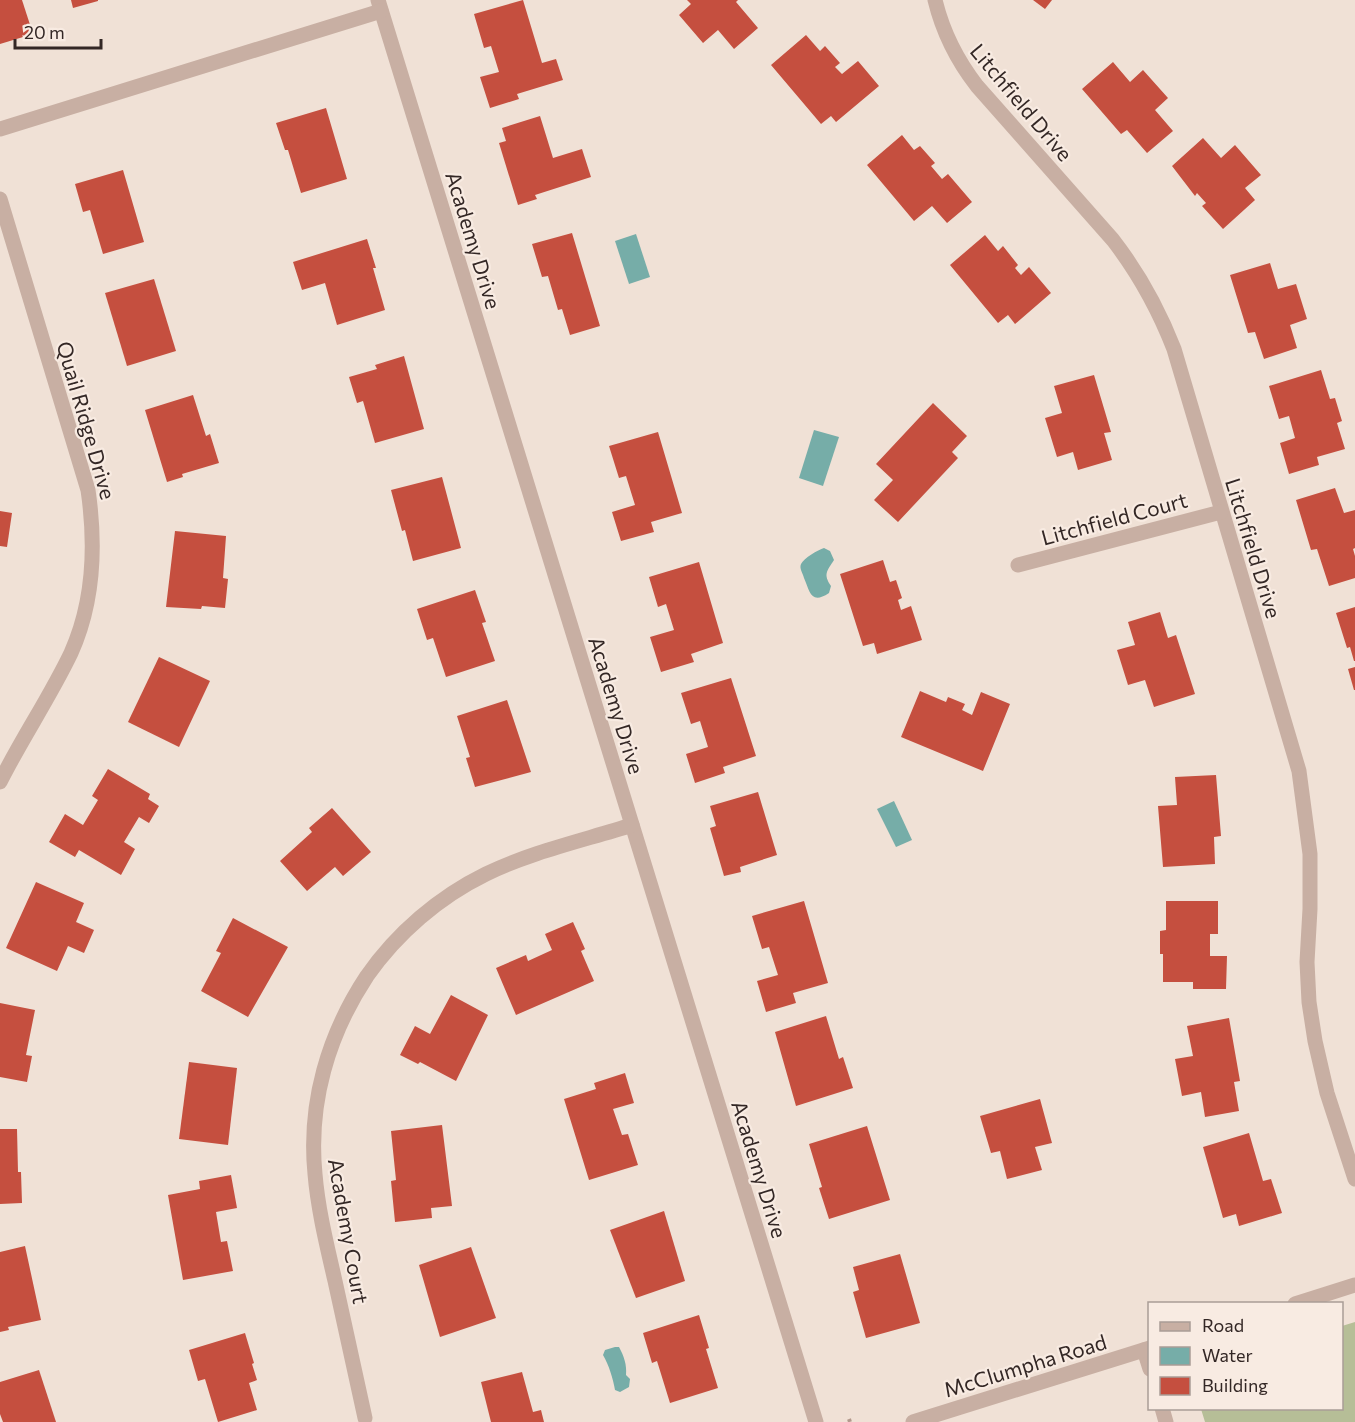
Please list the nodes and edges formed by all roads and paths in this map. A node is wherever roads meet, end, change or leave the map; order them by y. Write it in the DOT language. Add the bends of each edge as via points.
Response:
graph roads {
  1 [pos="935,0"];
  2 [pos="380,6"];
  3 [pos="0,129"];
  4 [pos="0,199"];
  5 [pos="1221,512"];
  6 [pos="1018,565"];
  7 [pos="0,782"];
  8 [pos="633,825"];
  9 [pos="1355,1179"];
  10 [pos="1355,1285"];
  11 [pos="1301,1302"];
  12 [pos="1147,1349"];
  13 [pos="365,1418"];
  14 [pos="816,1422"];
  15 [pos="913,1422"];
  1 -- 5 [label="street, Litchfield Drive" via="950,46 962,67 1113,240 1149,291 1174,349"];
  2 -- 3 [label="street"];
  2 -- 8 [label="street, Academy Drive"];
  4 -- 7 [label="street, Quail Ridge Drive" via="88,490 93,548 86,606 71,652"];
  5 -- 6 [label="street, Litchfield Court"];
  5 -- 9 [label="street, Litchfield Drive" via="1299,771 1310,854 1307,962 1311,1012 1327,1093"];
  8 -- 13 [label="street, Academy Court" via="506,866 435,905 377,962 335,1035 317,1103 315,1173"];
  8 -- 14 [label="street, Academy Drive"];
  10 -- 11 [label="street"];
  12 -- 15 [label="street, McClumpha Road"];
}
